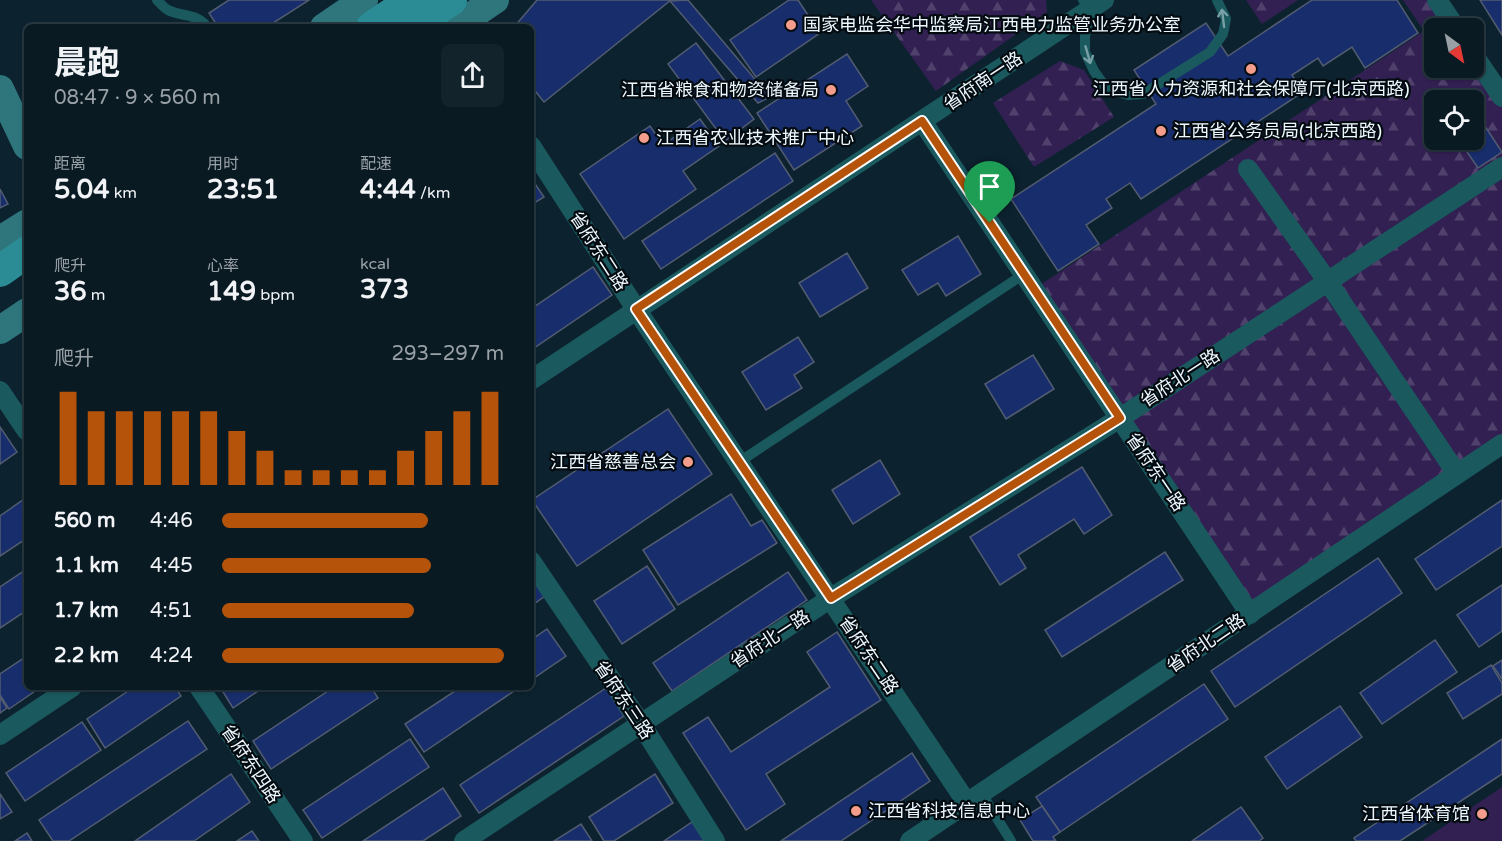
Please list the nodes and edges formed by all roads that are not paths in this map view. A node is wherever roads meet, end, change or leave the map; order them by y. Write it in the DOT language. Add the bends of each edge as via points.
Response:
graph roads {
  1 [pos="157,0"];
  2 [pos="364,0"];
  3 [pos="495,0"];
  4 [pos="1217,0"];
  5 [pos="1437,0"];
  6 [pos="1093,3"];
  7 [pos="442,10"];
  8 [pos="1449,18"];
  9 [pos="205,24"];
  10 [pos="328,24"];
  11 [pos="384,24"];
  12 [pos="415,24"];
  13 [pos="1484,70"];
  14 [pos="0,89"];
  15 [pos="1502,97"];
  16 [pos="922,121"];
  17 [pos="24,140"];
  18 [pos="534,151"];
  19 [pos="1502,167"];
  20 [pos="1248,169"];
  21 [pos="24,225"];
  22 [pos="0,240"];
  23 [pos="24,254"];
  24 [pos="0,271"];
  25 [pos="1024,274"];
  26 [pos="24,279"];
  27 [pos="1328,282"];
  28 [pos="0,295"];
  29 [pos="636,309"];
  30 [pos="24,314"];
  31 [pos="0,330"];
  32 [pos="534,378"];
  33 [pos="0,391"];
  34 [pos="1120,418"];
  35 [pos="24,427"];
  36 [pos="1502,444"];
  37 [pos="739,462"];
  38 [pos="1457,474"];
  39 [pos="534,565"];
  40 [pos="831,598"];
  41 [pos="1250,614"];
  42 [pos="68,690"];
  43 [pos="201,690"];
  44 [pos="641,724"];
  45 [pos="0,735"];
  46 [pos="975,799"];
  47 [pos="303,841"];
  48 [pos="464,841"];
  49 [pos="715,841"];
  50 [pos="910,841"];
  51 [pos="1011,841"];
  1 -- 9 [label="lane" via="166,9 192,15"];
  2 -- 10 [label="main road"];
  3 -- 7 [label="main road"];
  6 -- 4 [label="lane, one-way" via="1085,52 1107,89 1128,95 1143,94 1210,52 1223,34 1226,19"];
  5 -- 8 [label="street"];
  6 -- 16 [label="street, 省府南一路"];
  7 -- 11 [label="main road"];
  7 -- 12 [label="main road"];
  13 -- 15 [label="street"];
  14 -- 17 [label="main road"];
  16 -- 25 [label="street, 省府东一路"];
  16 -- 29 [label="street, 省府南一路"];
  18 -- 29 [label="street, 省府东二路"];
  19 -- 27 [label="street, 省府北一路"];
  20 -- 27 [label="street"];
  21 -- 22 [label="main road"];
  23 -- 24 [label="main road"];
  25 -- 34 [label="street, 省府东一路"];
  25 -- 37 [label="lane"];
  26 -- 28 [label="main road"];
  27 -- 34 [label="street, 省府北一路"];
  27 -- 38 [label="street"];
  29 -- 32 [label="street, 省府南一路"];
  29 -- 37 [label="street, 省府东二路"];
  30 -- 31 [label="main road"];
  33 -- 35 [label="street"];
  34 -- 40 [label="street, 省府北一路"];
  34 -- 41 [label="street, 省府东一路"];
  36 -- 38 [label="street, 省府北二路"];
  37 -- 40 [label="street, 省府东二路"];
  38 -- 41 [label="street, 省府北二路"];
  39 -- 44 [label="street, 省府东三路"];
  40 -- 44 [label="street, 省府北一路"];
  40 -- 46 [label="street, 省府东二路"];
  41 -- 46 [label="street, 省府北二路"];
  42 -- 45 [label="street"];
  43 -- 47 [label="street, 省府东四路"];
  44 -- 48 [label="street, 省府北一路"];
  44 -- 49 [label="street, 省府东三路"];
  46 -- 50 [label="street, 省府北二路"];
  46 -- 51 [label="lane"];
}
